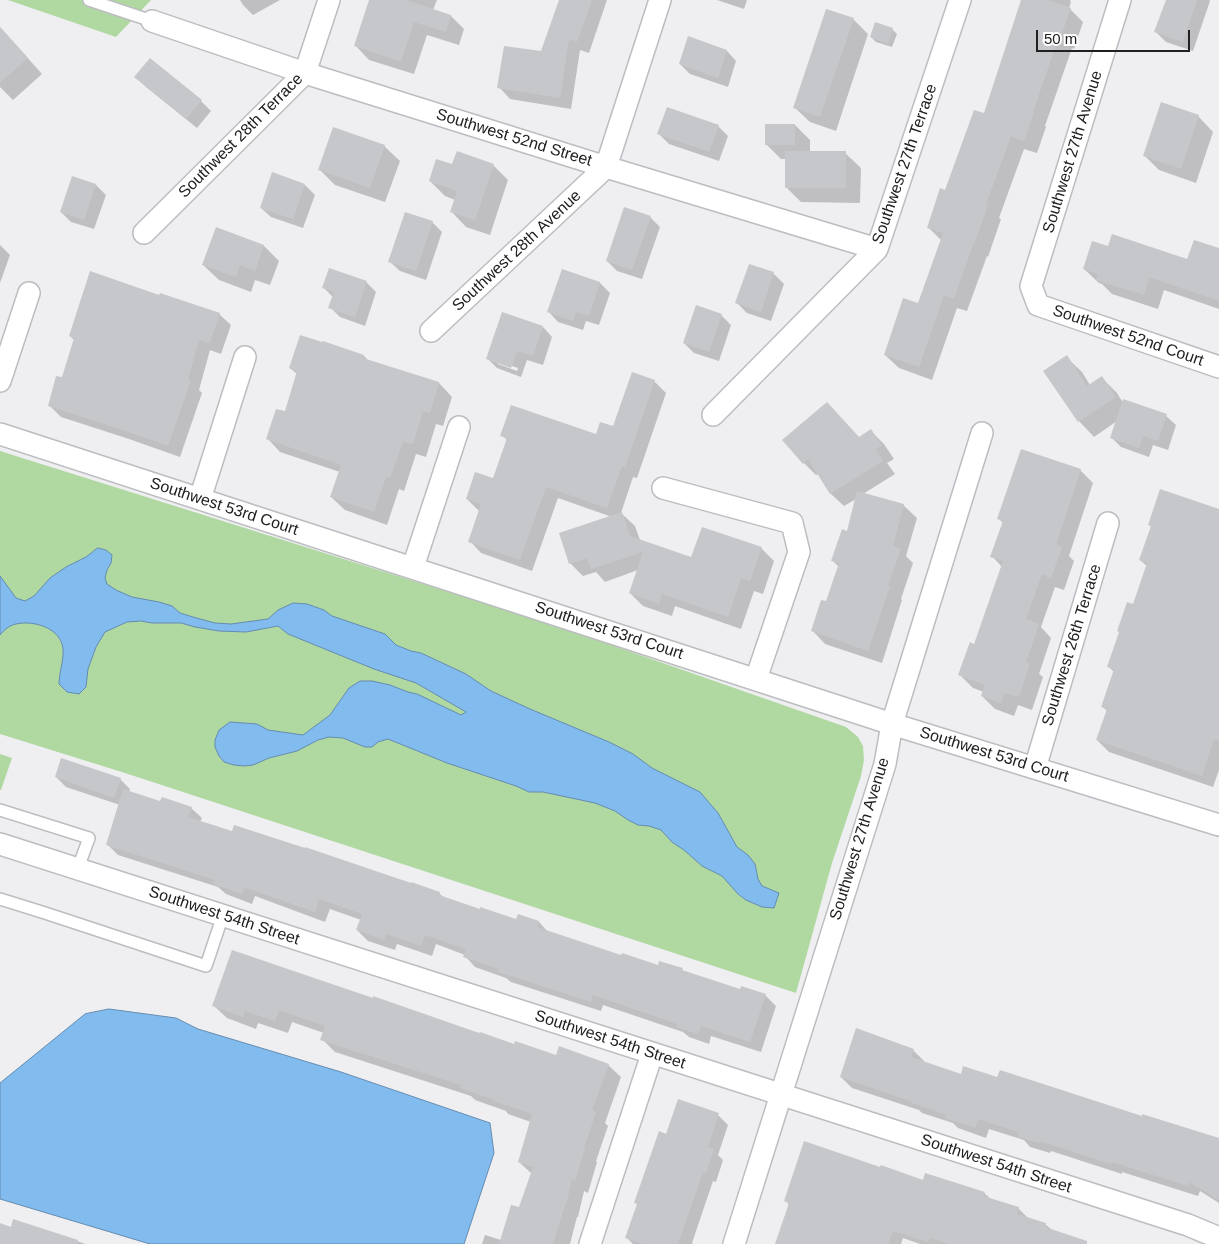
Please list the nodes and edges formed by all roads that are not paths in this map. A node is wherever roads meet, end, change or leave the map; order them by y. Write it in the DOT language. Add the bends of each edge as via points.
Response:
graph roads {
  1 [pos="89,0"];
  2 [pos="329,0"];
  3 [pos="660,0"];
  4 [pos="960,0"];
  5 [pos="1120,0"];
  6 [pos="152,22"];
  7 [pos="305,73"];
  8 [pos="606,167"];
  9 [pos="144,233"];
  10 [pos="877,249"];
  11 [pos="29,294"];
  12 [pos="1038,304"];
  13 [pos="431,331"];
  14 [pos="244,357"];
  15 [pos="1219,367"];
  16 [pos="0,381"];
  17 [pos="713,415"];
  18 [pos="458,427"];
  19 [pos="982,433"];
  20 [pos="0,434"];
  21 [pos="663,488"];
  22 [pos="200,499"];
  23 [pos="1108,523"];
  24 [pos="413,568"];
  25 [pos="756,679"];
  26 [pos="892,724"];
  27 [pos="1035,768"];
  28 [pos="0,810"];
  29 [pos="1219,825"];
  30 [pos="0,844"];
  31 [pos="78,868"];
  32 [pos="0,900"];
  33 [pos="223,915"];
  34 [pos="652,1054"];
  35 [pos="780,1095"];
  36 [pos="1219,1238"];
  37 [pos="590,1244"];
  38 [pos="734,1244"];
  1 -- 6 [label="lane"];
  2 -- 7 [label="street, Southwest 28th Terrace"];
  3 -- 8 [label="street, Southwest 28th Avenue"];
  4 -- 10 [label="street, Southwest 27th Terrace"];
  5 -- 12 [label="street, Southwest 27th Avenue" via="1031,286"];
  6 -- 7 [label="street, Southwest 52nd Street"];
  7 -- 8 [label="street, Southwest 52nd Street"];
  7 -- 9 [label="street, Southwest 28th Terrace"];
  8 -- 10 [label="street, Southwest 52nd Street"];
  8 -- 13 [label="street, Southwest 28th Avenue"];
  10 -- 17 [label="street, Southwest 27th Terrace"];
  11 -- 16 [label="street"];
  12 -- 15 [label="street, Southwest 52nd Court"];
  14 -- 22 [label="street"];
  18 -- 24 [label="street"];
  19 -- 26 [label="street, Southwest 27th Avenue"];
  20 -- 22 [label="street, Southwest 53rd Court"];
  21 -- 25 [label="street" via="792,523 799,552"];
  22 -- 24 [label="street, Southwest 53rd Court"];
  23 -- 27 [label="street, Southwest 26th Terrace"];
  24 -- 25 [label="street, Southwest 53rd Court"];
  25 -- 26 [label="street, Southwest 53rd Court"];
  26 -- 27 [label="street, Southwest 53rd Court"];
  26 -- 35 [label="street, Southwest 27th Avenue" via="885,764"];
  27 -- 29 [label="street, Southwest 53rd Court"];
  28 -- 31 [label="lane" via="89,838"];
  30 -- 31 [label="street, Southwest 54th Street"];
  31 -- 33 [label="street, Southwest 54th Street"];
  32 -- 33 [label="lane" via="206,966"];
  33 -- 34 [label="street, Southwest 54th Street"];
  34 -- 35 [label="street, Southwest 54th Street"];
  34 -- 37 [label="street"];
  35 -- 36 [label="street, Southwest 54th Street" via="1179,1222"];
  35 -- 38 [label="street, Southwest 27th Avenue"];
}
